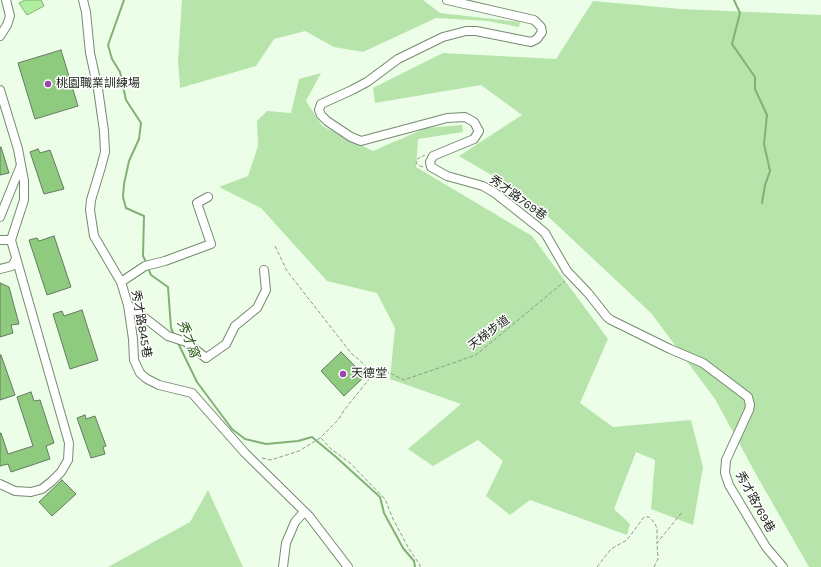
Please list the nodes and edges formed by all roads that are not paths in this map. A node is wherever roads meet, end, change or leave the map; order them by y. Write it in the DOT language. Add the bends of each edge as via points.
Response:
graph roads {
  1 [pos="6,0"];
  2 [pos="83,0"];
  3 [pos="447,0"];
  4 [pos="0,36"];
  5 [pos="0,90"];
  6 [pos="21,164"];
  7 [pos="208,197"];
  8 [pos="0,217"];
  9 [pos="0,240"];
  10 [pos="11,240"];
  11 [pos="16,258"];
  12 [pos="0,269"];
  13 [pos="264,270"];
  14 [pos="121,282"];
  15 [pos="128,305"];
  16 [pos="0,484"];
  17 [pos="304,512"];
  18 [pos="283,567"];
  19 [pos="348,567"];
  20 [pos="783,567"];
  1 -- 4 [label="street" via="10,16"];
  2 -- 14 [label="street, 秀才路845巷" via="104,131 104,152 90,210 94,236"];
  3 -- 20 [label="street, 秀才路769巷" via="534,20 541,26 542,32 531,42 476,31 443,37 398,59 367,82 321,104 321,115 351,137 361,141 447,118 471,119 478,126 477,136 433,156 431,167 447,176 483,186 545,233 568,271 611,320 702,363 748,397 749,410 726,460 725,474 766,547"];
  5 -- 6 [label="street"];
  6 -- 8 [label="street"];
  6 -- 10 [label="street" via="24,200"];
  7 -- 14 [label="street" via="197,203 211,244 145,266"];
  9 -- 10 [label="street"];
  10 -- 11 [label="street"];
  11 -- 12 [label="street" via="12,266"];
  11 -- 16 [label="street" via="69,443 68,460 61,472 42,489 31,492 15,491"];
  13 -- 15 [label="street" via="266,290 257,308 235,326 226,344 206,358 186,342 168,336"];
  14 -- 15 [label="street, 秀才路845巷"];
  15 -- 17 [label="street, 秀才路845巷" via="134,360 140,373 158,385 192,393 245,453"];
  17 -- 18 [label="street" via="286,543"];
  17 -- 19 [label="street, 秀才路845巷"];
}
